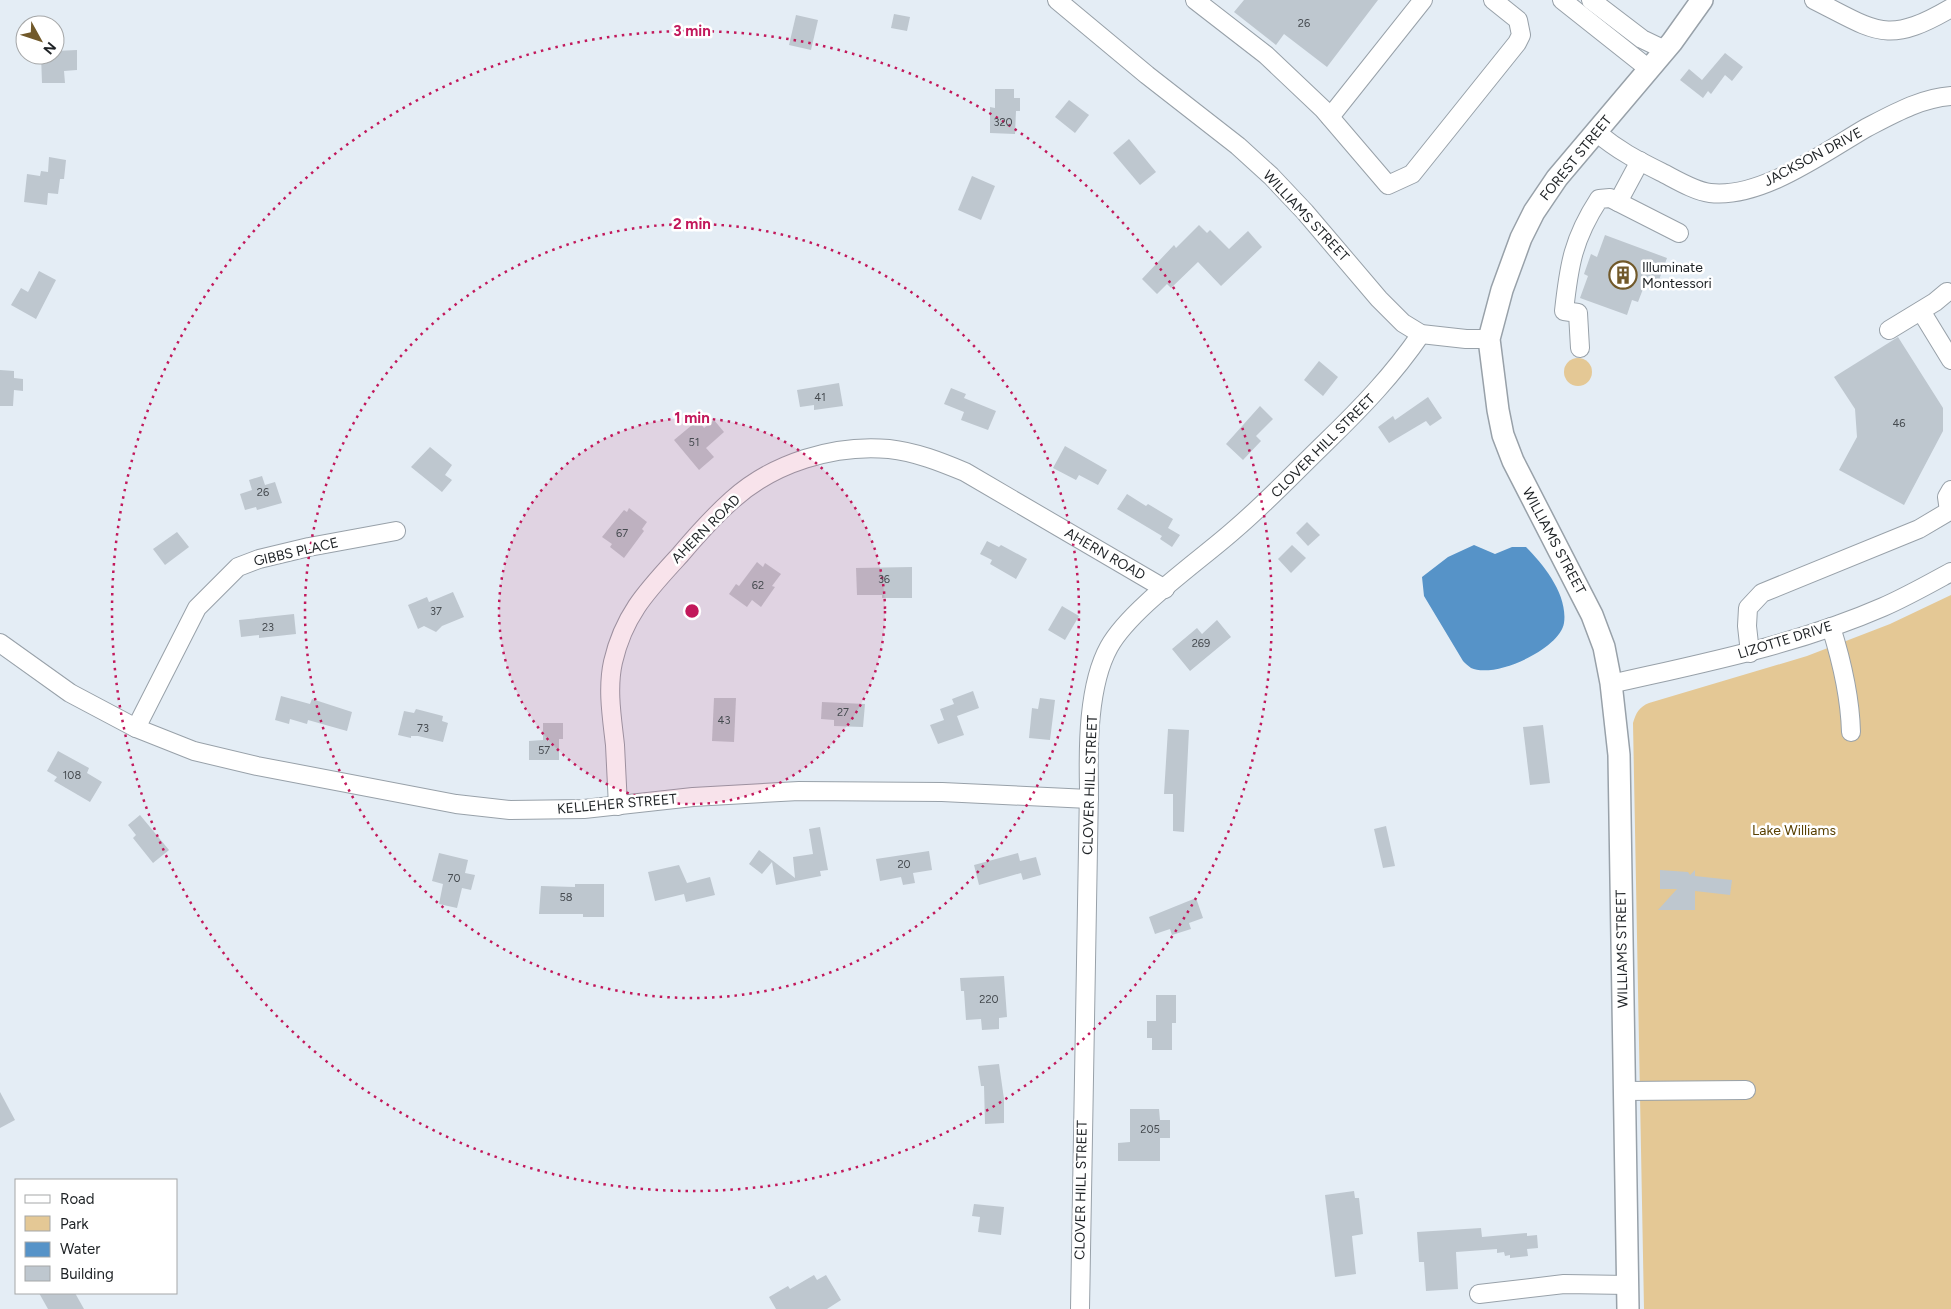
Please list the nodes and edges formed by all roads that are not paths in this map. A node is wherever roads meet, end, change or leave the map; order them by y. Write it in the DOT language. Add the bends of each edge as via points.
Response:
graph roads {
  1 [pos="1057,0"];
  2 [pos="1196,0"];
  3 [pos="1423,0"];
  4 [pos="1493,0"];
  5 [pos="1562,0"];
  6 [pos="1591,0"];
  7 [pos="1702,0"];
  8 [pos="1814,0"];
  9 [pos="1951,8"];
  10 [pos="1665,50"];
  11 [pos="1649,69"];
  12 [pos="1951,96"];
  13 [pos="1330,117"];
  14 [pos="1596,132"];
  15 [pos="1640,161"];
  16 [pos="1618,202"];
  17 [pos="1679,233"];
  18 [pos="1947,292"];
  19 [pos="1921,311"];
  20 [pos="1889,330"];
  21 [pos="1421,334"];
  22 [pos="1490,339"];
  23 [pos="1580,348"];
  24 [pos="1950,356"];
  25 [pos="1951,490"];
  26 [pos="1950,511"];
  27 [pos="396,531"];
  28 [pos="1951,572"];
  29 [pos="1165,589"];
  30 [pos="1831,627"];
  31 [pos="0,643"];
  32 [pos="1750,653"];
  33 [pos="1611,684"];
  34 [pos="136,728"];
  35 [pos="1851,732"];
  36 [pos="1089,799"];
  37 [pos="618,806"];
  38 [pos="1746,1090"];
  39 [pos="1624,1091"];
  40 [pos="1628,1286"];
  41 [pos="1479,1294"];
  42 [pos="1080,1309"];
  43 [pos="1628,1309"];
  1 -- 21 [label="street, WILLIAMS STREET" via="1253,160 1305,212 1379,299 1403,323"];
  2 -- 13 [label="street" via="1266,55"];
  3 -- 13 [label="street"];
  4 -- 13 [label="street" via="1518,20 1521,35 1412,174 1388,185"];
  5 -- 11 [label="street"];
  6 -- 10 [label="street" via="1642,39"];
  7 -- 10 [label="main road, FOREST STREET"];
  8 -- 9 [label="street" via="1873,30 1886,32 1903,31 1924,24"];
  10 -- 11 [label="main road, FOREST STREET"];
  11 -- 14 [label="main road, FOREST STREET"];
  12 -- 15 [label="street, JACKSON DRIVE" via="1934,97 1890,115 1768,183 1738,192 1709,193"];
  14 -- 15 [label="street, JACKSON DRIVE" via="1619,151"];
  14 -- 22 [label="main road, FOREST STREET" via="1557,178 1534,212 1504,283"];
  15 -- 16 [label="street"];
  16 -- 17 [label="street"];
  16 -- 23 [label="street" via="1610,198 1599,200 1584,221 1572,251 1564,311 1578,313"];
  18 -- 19 [label="street"];
  19 -- 20 [label="street"];
  19 -- 24 [label="street"];
  21 -- 22 [label="street, WILLIAMS STREET"];
  21 -- 29 [label="street, CLOVER HILL STREET" via="1379,390 1287,482"];
  22 -- 33 [label="main road, WILLIAMS STREET" via="1503,435 1522,482 1592,615 1604,647"];
  25 -- 26 [label="street" via="1948,497"];
  26 -- 32 [label="street" via="1920,529 1762,593 1748,608"];
  27 -- 34 [label="street, GIBBS PLACE" via="308,547 259,559 238,568 197,608"];
  28 -- 30 [label="street, LIZOTTE DRIVE" via="1884,607"];
  29 -- 36 [label="street, CLOVER HILL STREET" via="1118,634 1104,660 1090,723"];
  29 -- 37 [label="street, AHERN ROAD" via="965,472 930,457 890,449 858,448 791,463 764,476 732,499 634,607 613,664 610,694"];
  30 -- 32 [label="street, LIZOTTE DRIVE"];
  30 -- 35 [label="street" via="1844,669 1851,708"];
  31 -- 34 [label="street, KELLEHER STREET" via="70,693"];
  32 -- 33 [label="street, LIZOTTE DRIVE"];
  33 -- 39 [label="main road, WILLIAMS STREET" via="1619,756"];
  34 -- 37 [label="street, KELLEHER STREET" via="194,751 257,766 456,804 510,810"];
  36 -- 37 [label="street, KELLEHER STREET" via="942,792 799,791 693,797"];
  36 -- 42 [label="street, CLOVER HILL STREET"];
  38 -- 39 [label="street"];
  39 -- 40 [label="main road, WILLIAMS STREET"];
  40 -- 41 [label="street" via="1564,1284"];
  40 -- 43 [label="main road, WILLIAMS STREET"];
}
